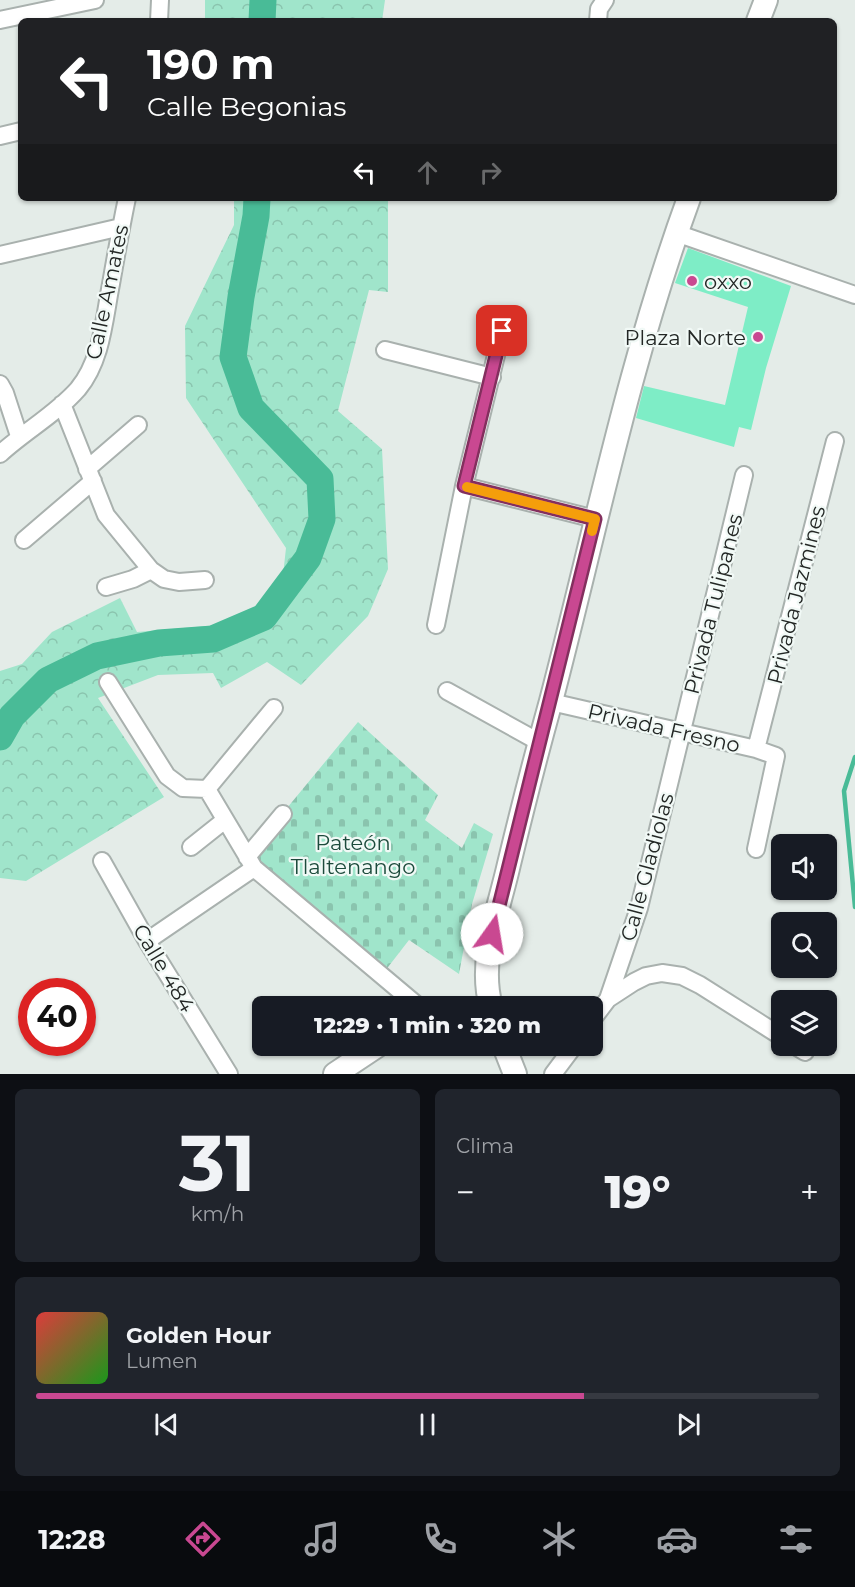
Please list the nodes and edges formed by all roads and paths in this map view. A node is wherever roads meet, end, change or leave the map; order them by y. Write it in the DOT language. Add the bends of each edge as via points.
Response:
graph roads {
  1 [pos="95,0"];
  2 [pos="160,0"];
  3 [pos="605,0"];
  4 [pos="766,0"];
  5 [pos="159,18"];
  6 [pos="598,18"];
  7 [pos="759,18"];
  8 [pos="0,20"];
  9 [pos="18,132"];
  10 [pos="0,136"];
  11 [pos="127,201"];
  12 [pos="688,201"];
  13 [pos="121,227"];
  14 [pos="676,233"];
  15 [pos="0,255"];
  16 [pos="855,295"];
  17 [pos="502,331"];
  18 [pos="385,350"];
  19 [pos="492,377"];
  20 [pos="0,384"];
  21 [pos="62,404"];
  22 [pos="138,425"];
  23 [pos="19,436"];
  24 [pos="835,441"];
  25 [pos="0,454"];
  26 [pos="90,475"];
  27 [pos="744,475"];
  28 [pos="464,486"];
  29 [pos="595,519"];
  30 [pos="24,540"];
  31 [pos="151,570"];
  32 [pos="205,580"];
  33 [pos="106,587"];
  34 [pos="436,625"];
  35 [pos="108,682"];
  36 [pos="447,691"];
  37 [pos="550,702"];
  38 [pos="274,708"];
  39 [pos="681,733"];
  40 [pos="539,742"];
  41 [pos="756,749"];
  42 [pos="207,789"];
  43 [pos="283,814"];
  44 [pos="225,820"];
  45 [pos="191,847"];
  46 [pos="756,849"];
  47 [pos="102,861"];
  48 [pos="250,863"];
  49 [pos="147,941"];
  50 [pos="406,996"];
  51 [pos="488,996"];
  52 [pos="608,999"];
  53 [pos="603,1006"];
  54 [pos="771,1030"];
  55 [pos="362,1056"];
  56 [pos="506,1056"];
  57 [pos="566,1056"];
  58 [pos="229,1074"];
  59 [pos="335,1074"];
  60 [pos="515,1074"];
  61 [pos="553,1074"];
  1 -- 8 [label="street"];
  2 -- 5 [label="street"];
  3 -- 6 [label="street"];
  4 -- 7 [label="street"];
  9 -- 10 [label="street"];
  11 -- 13 [label="street, Calle Amates"];
  12 -- 14 [label="street"];
  13 -- 15 [label="street"];
  13 -- 21 [label="street, Calle Amates" via="100,342 89,372"];
  14 -- 16 [label="street"];
  14 -- 29 [label="street"];
  17 -- 19 [label="street"];
  18 -- 19 [label="street"];
  19 -- 28 [label="street"];
  20 -- 23 [label="street"];
  21 -- 23 [label="street, Calle Amates"];
  21 -- 26 [label="street"];
  22 -- 26 [label="street"];
  23 -- 25 [label="street, Calle Amates"];
  24 -- 41 [label="street, Privada Jazmines"];
  26 -- 30 [label="street"];
  26 -- 31 [label="street" via="106,515"];
  27 -- 39 [label="street, Privada Tulipanes"];
  28 -- 29 [label="street"];
  28 -- 34 [label="street"];
  29 -- 37 [label="street"];
  31 -- 32 [label="street" via="164,579 179,582"];
  31 -- 33 [label="street"];
  35 -- 42 [label="street" via="166,776 183,788"];
  36 -- 40 [label="street"];
  37 -- 39 [label="street, Privada Fresno"];
  37 -- 40 [label="street"];
  38 -- 42 [label="street"];
  39 -- 41 [label="street, Privada Fresno"];
  39 -- 52 [label="street, Calle Gladiolas" via="639,908"];
  40 -- 51 [label="street" via="489,950"];
  41 -- 46 [label="street, Privada Fresno" via="776,756"];
  42 -- 44 [label="street"];
  43 -- 48 [label="street"];
  44 -- 45 [label="street"];
  44 -- 48 [label="street"];
  47 -- 49 [label="street, Calle 484"];
  48 -- 49 [label="street"];
  48 -- 50 [label="street"];
  49 -- 58 [label="street, Calle 484"];
  52 -- 53 [label="street"];
  52 -- 54 [label="street" via="646,976 682,976"];
  55 -- 59 [label="street"];
  56 -- 60 [label="street"];
  57 -- 61 [label="street"];
}
